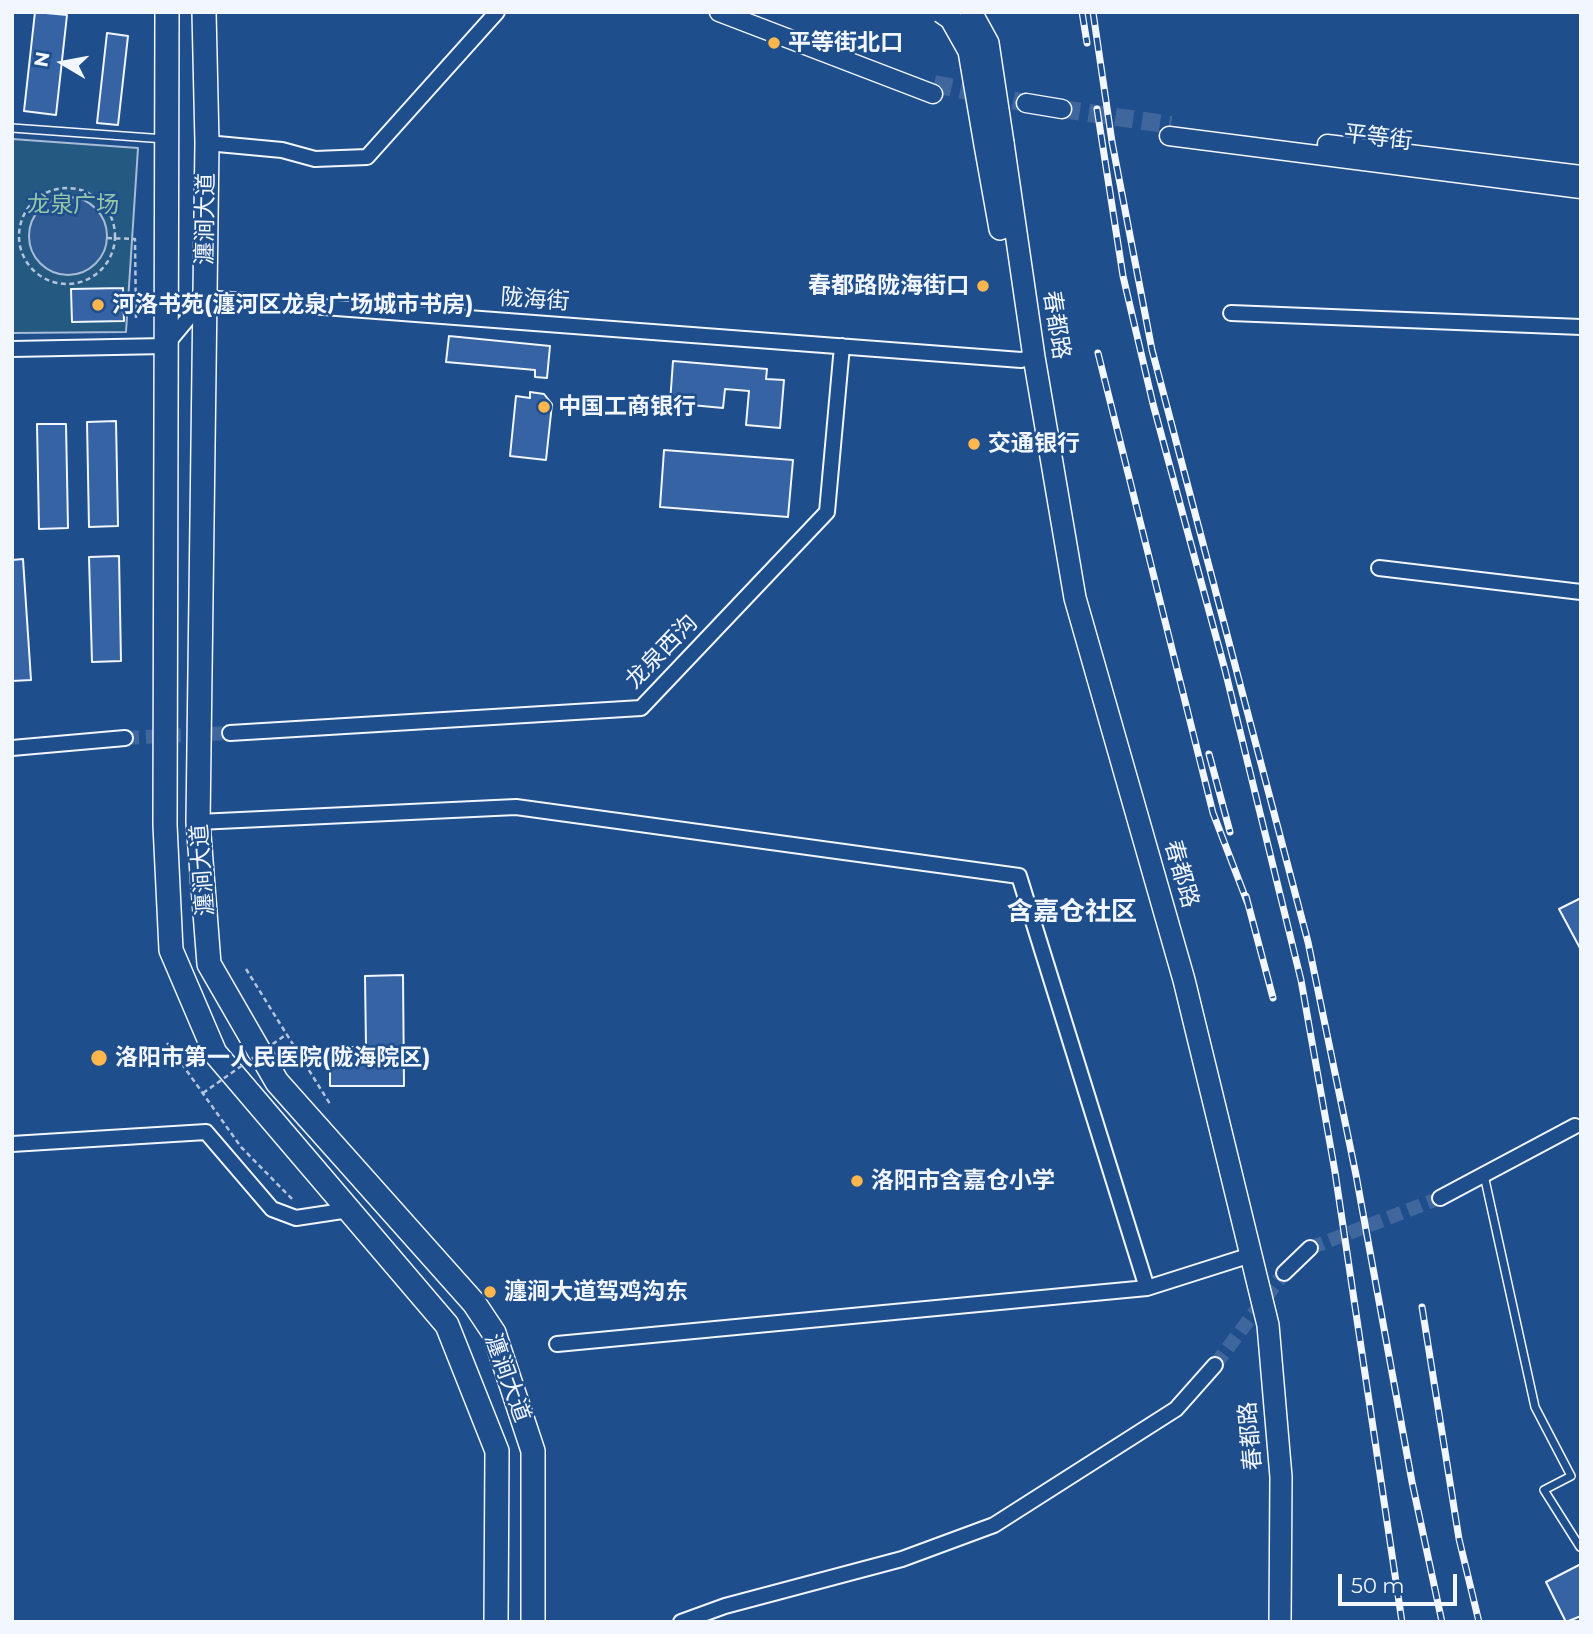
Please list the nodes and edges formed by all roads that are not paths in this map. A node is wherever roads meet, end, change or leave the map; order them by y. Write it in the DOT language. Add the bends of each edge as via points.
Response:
graph roads {
  1 [pos="167,12"];
  2 [pos="204,12"];
  3 [pos="497,12"];
  4 [pos="719,12"];
  5 [pos="747,12"];
  6 [pos="941,12"];
  7 [pos="971,12"];
  8 [pos="1026,107"];
  9 [pos="1061,113"];
  10 [pos="12,128"];
  11 [pos="165,139"];
  12 [pos="207,144"];
  13 [pos="994,144"];
  14 [pos="1581,175"];
  15 [pos="1581,189"];
  16 [pos="205,298"];
  17 [pos="1231,313"];
  18 [pos="1581,327"];
  19 [pos="165,346"];
  20 [pos="842,346"];
  21 [pos="12,349"];
  22 [pos="1028,359"];
  23 [pos="1379,568"];
  24 [pos="1581,592"];
  25 [pos="230,733"];
  26 [pos="125,738"];
  27 [pos="12,748"];
  28 [pos="198,822"];
  29 [pos="1575,1126"];
  30 [pos="12,1144"];
  31 [pos="1484,1175"];
  32 [pos="1440,1198"];
  33 [pos="349,1210"];
  34 [pos="1310,1248"];
  35 [pos="1244,1257"];
  36 [pos="1284,1273"];
  37 [pos="1147,1288"];
  38 [pos="556,1344"];
  39 [pos="1215,1365"];
  40 [pos="1580,1547"];
  41 [pos="496,1622"];
  42 [pos="533,1622"];
  43 [pos="681,1622"];
  44 [pos="1266,1622"];
  45 [pos="1280,1622"];
  1 -- 11 [label="main road, 瀍涧大道"];
  2 -- 12 [label="main road, 瀍涧大道"];
  3 -- 12 [label="street" via="367,158 315,159 282,150"];
  4 -- 5 [label="street" via="933,89"];
  6 -- 13 [label="main road, bridge" via="951,19 969,51"];
  7 -- 13 [label="main road, bridge" via="988,43"];
  8 -- 9 [label="street"];
  10 -- 11 [label="lane"];
  11 -- 19 [label="main road, 瀍涧大道"];
  12 -- 16 [label="main road, 瀍涧大道"];
  13 -- 22 [label="main road, 春都路"];
  14 -- 15 [label="street, 平等街" via="1170,131"];
  16 -- 19 [label="street"];
  16 -- 20 [label="street, 陇海街"];
  16 -- 28 [label="main road, 瀍涧大道"];
  17 -- 18 [label="street"];
  19 -- 21 [label="street"];
  19 -- 33 [label="main road, 瀍涧大道" via="165,825 171,950 215,1053"];
  20 -- 22 [label="street, 陇海街"];
  20 -- 25 [label="street, 龙泉西沟" via="827,512 641,708"];
  22 -- 35 [label="main road, 春都路" via="1061,601"];
  23 -- 24 [label="street"];
  26 -- 27 [label="street"];
  28 -- 37 [label="street" via="516,807 1018,876"];
  28 -- 42 [label="main road, 瀍涧大道" via="209,964 277,1083 474,1303 494,1333 533,1451"];
  29 -- 31 [label="street"];
  30 -- 33 [label="street" via="206,1132 272,1209 296,1218"];
  31 -- 32 [label="street"];
  31 -- 40 [label="lane" via="1535,1407 1571,1476 1544,1490"];
  33 -- 41 [label="main road, 瀍涧大道" via="447,1325 497,1451"];
  34 -- 36 [label="street"];
  35 -- 37 [label="street"];
  35 -- 44 [label="main road, 春都路" via="1267,1477"];
  35 -- 45 [label="main road, 春都路" via="1268,1325 1281,1477"];
  37 -- 38 [label="street"];
  39 -- 43 [label="street" via="1177,1409 994,1525 902,1559"];
}
